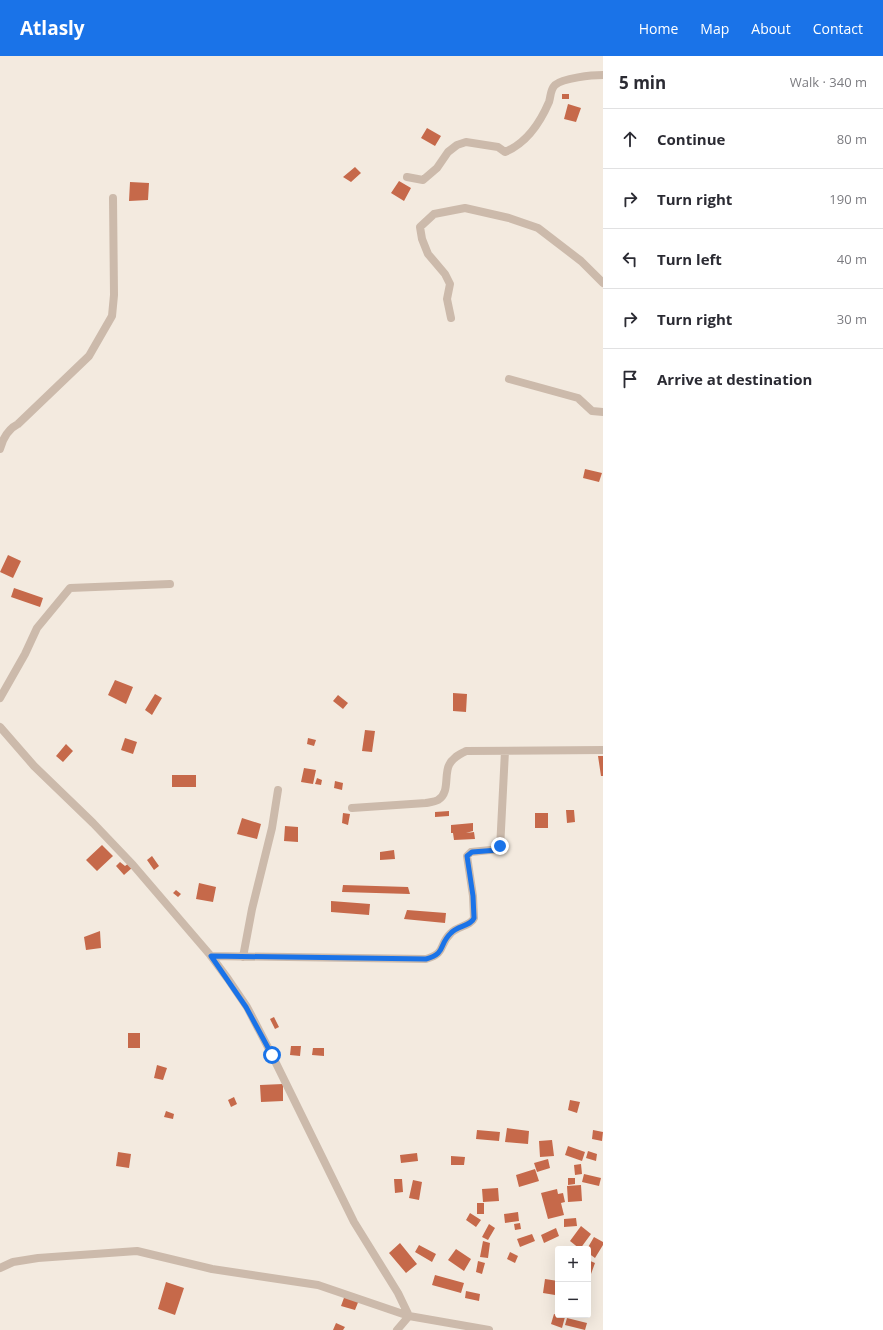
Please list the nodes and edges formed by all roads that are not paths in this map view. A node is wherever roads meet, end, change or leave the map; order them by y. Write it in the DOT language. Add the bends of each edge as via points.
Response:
graph roads {
  1 [pos="603,75"];
  2 [pos="407,177"];
  3 [pos="113,198"];
  4 [pos="603,283"];
  5 [pos="451,318"];
  6 [pos="509,379"];
  7 [pos="603,412"];
  8 [pos="0,449"];
  9 [pos="170,584"];
  10 [pos="0,698"];
  11 [pos="0,727"];
  12 [pos="603,750"];
  13 [pos="505,751"];
  14 [pos="278,790"];
  15 [pos="352,808"];
  16 [pos="211,956"];
  17 [pos="243,957"];
  18 [pos="0,1268"];
  19 [pos="409,1316"];
  20 [pos="397,1330"];
  21 [pos="489,1330"];
  1 -- 2 [label="street" via="584,76 556,84 551,90 544,114 536,127 516,147 505,152 498,147 466,142 448,152 437,168 423,180"];
  3 -- 8 [label="street" via="112,316 89,356 11,428"];
  4 -- 5 [label="street" via="538,228 465,208 434,214 420,227 428,254 450,284 447,300"];
  6 -- 7 [label="street" via="578,398 592,411"];
  9 -- 10 [label="street" via="70,588 37,628"];
  11 -- 16 [label="street" via="34,766 133,865"];
  12 -- 13 [label="street"];
  13 -- 15 [label="street" via="466,751 454,758 448,766 445,790 438,800"];
  13 -- 17 [label="street" via="500,849 472,852 467,856 474,918 470,923 451,932 436,956 426,959"];
  14 -- 17 [label="street"];
  16 -- 17 [label="street"];
  16 -- 19 [label="street" via="246,1007 354,1222 398,1293"];
  18 -- 19 [label="street" via="13,1262 38,1258 137,1251 212,1269 318,1285"];
  19 -- 20 [label="street"];
  19 -- 21 [label="street"];
}
